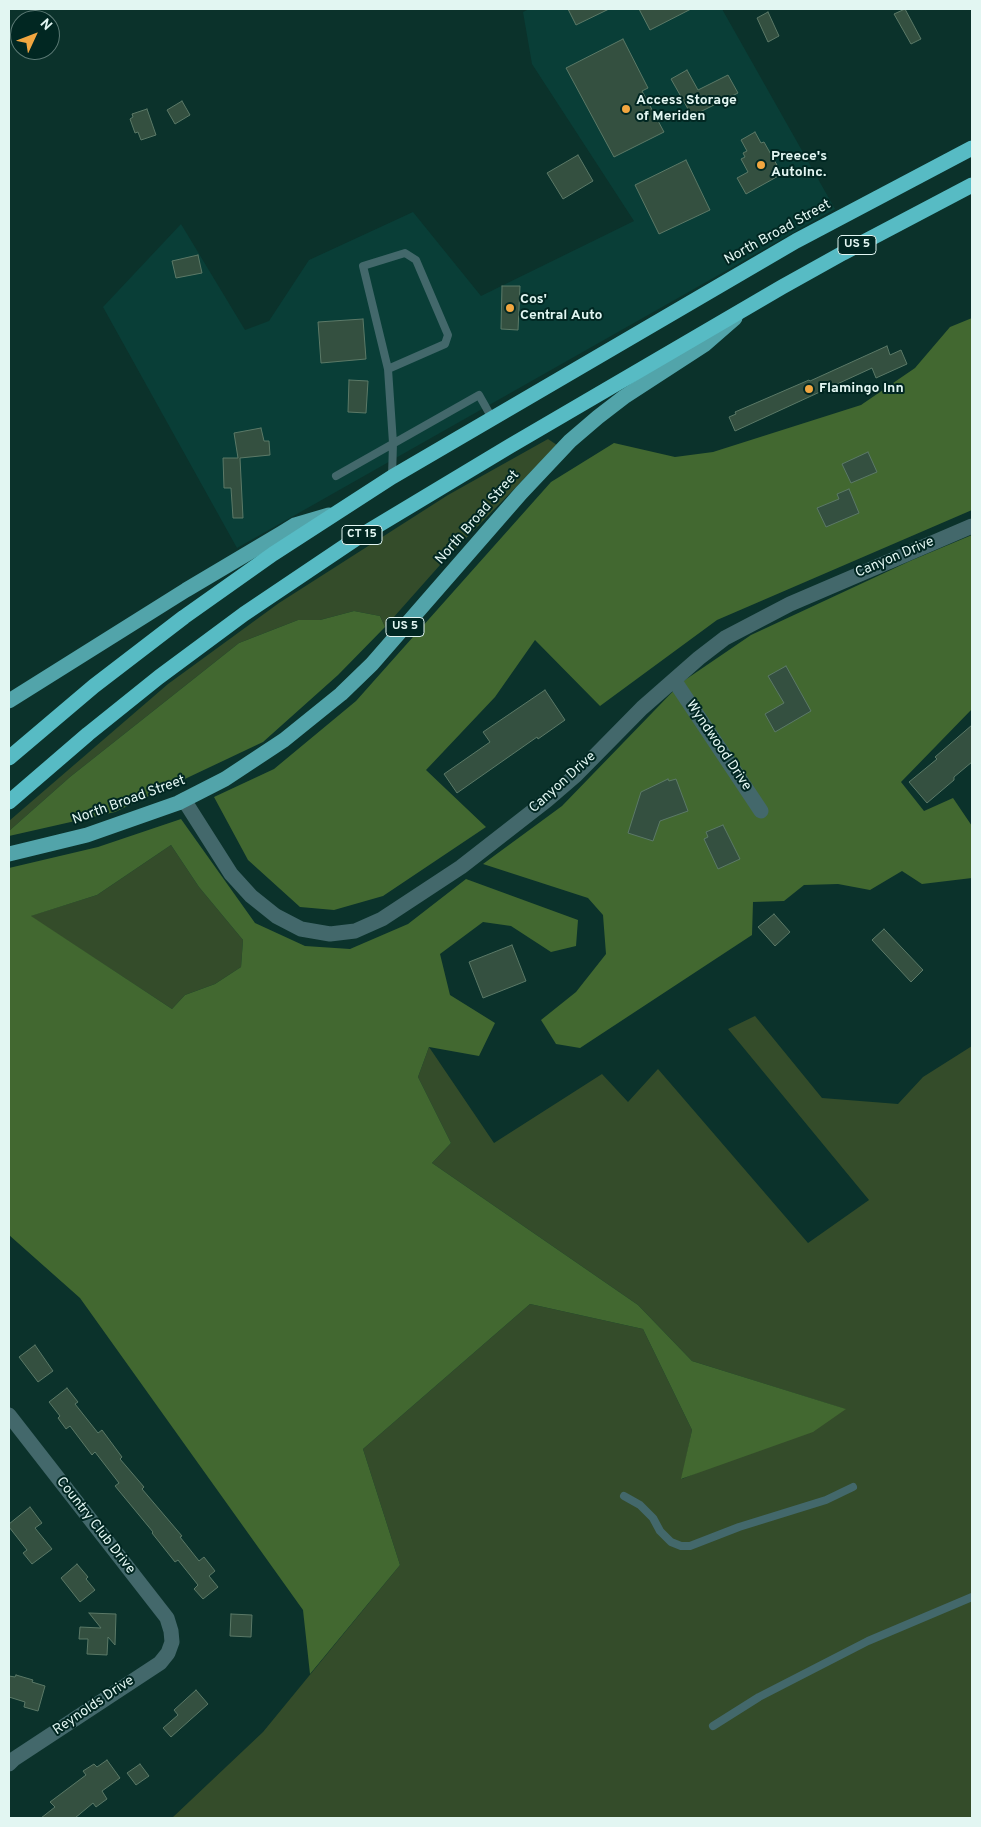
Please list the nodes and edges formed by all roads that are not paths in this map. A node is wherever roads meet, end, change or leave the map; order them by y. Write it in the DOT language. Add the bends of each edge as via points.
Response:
graph roads {
  1 [pos="972,148"];
  2 [pos="972,185"];
  3 [pos="744,309"];
  4 [pos="388,369"];
  5 [pos="492,418"];
  6 [pos="393,443"];
  7 [pos="336,476"];
  8 [pos="392,477"];
  9 [pos="336,513"];
  10 [pos="972,526"];
  11 [pos="674,680"];
  12 [pos="9,701"];
  13 [pos="9,758"];
  14 [pos="184,800"];
  15 [pos="9,802"];
  16 [pos="762,811"];
  17 [pos="9,854"];
  18 [pos="9,1415"];
  19 [pos="853,1487"];
  20 [pos="624,1496"];
  21 [pos="972,1597"];
  22 [pos="172,1642"];
  23 [pos="713,1726"];
  24 [pos="11,1759"];
  1 -- 5 [label="highway, North Broad Street / US 5" via="787,246"];
  2 -- 3 [label="highway, North Broad Street / US 5"];
  3 -- 14 [label="main road, North Broad Street / US 5" via="704,345 624,397 570,441 387,647 341,694 267,752"];
  3 -- 15 [label="highway, CT 15" via="319,562 159,677"];
  4 -- 4 [label="lane" via="445,344 448,335 416,260 405,253 363,266"];
  4 -- 6 [label="lane"];
  5 -- 6 [label="lane" via="479,395"];
  5 -- 8 [label="highway, North Broad Street / US 5"];
  6 -- 7 [label="lane"];
  6 -- 8 [label="lane"];
  8 -- 9 [label="highway, North Broad Street / US 5"];
  9 -- 12 [label="main road, North Broad Street / US 5" via="295,525"];
  9 -- 13 [label="highway, CT 15" via="245,573 170,628"];
  10 -- 11 [label="street, Canyon Drive" via="756,621 725,638"];
  11 -- 14 [label="street, Canyon Drive" via="547,800 461,867 382,920 355,931 330,934 301,928 276,916 231,874"];
  11 -- 16 [label="street, Wyndwood Drive"];
  14 -- 17 [label="main road, North Broad Street / US 5" via="88,835"];
  18 -- 22 [label="street, Country Club Drive" via="167,1618"];
  19 -- 20 [label="lane" via="826,1500 690,1546 671,1542 640,1505"];
  21 -- 23 [label="lane" via="868,1641 759,1697"];
  22 -- 24 [label="street, Reynolds Drive" via="160,1662"];
}
